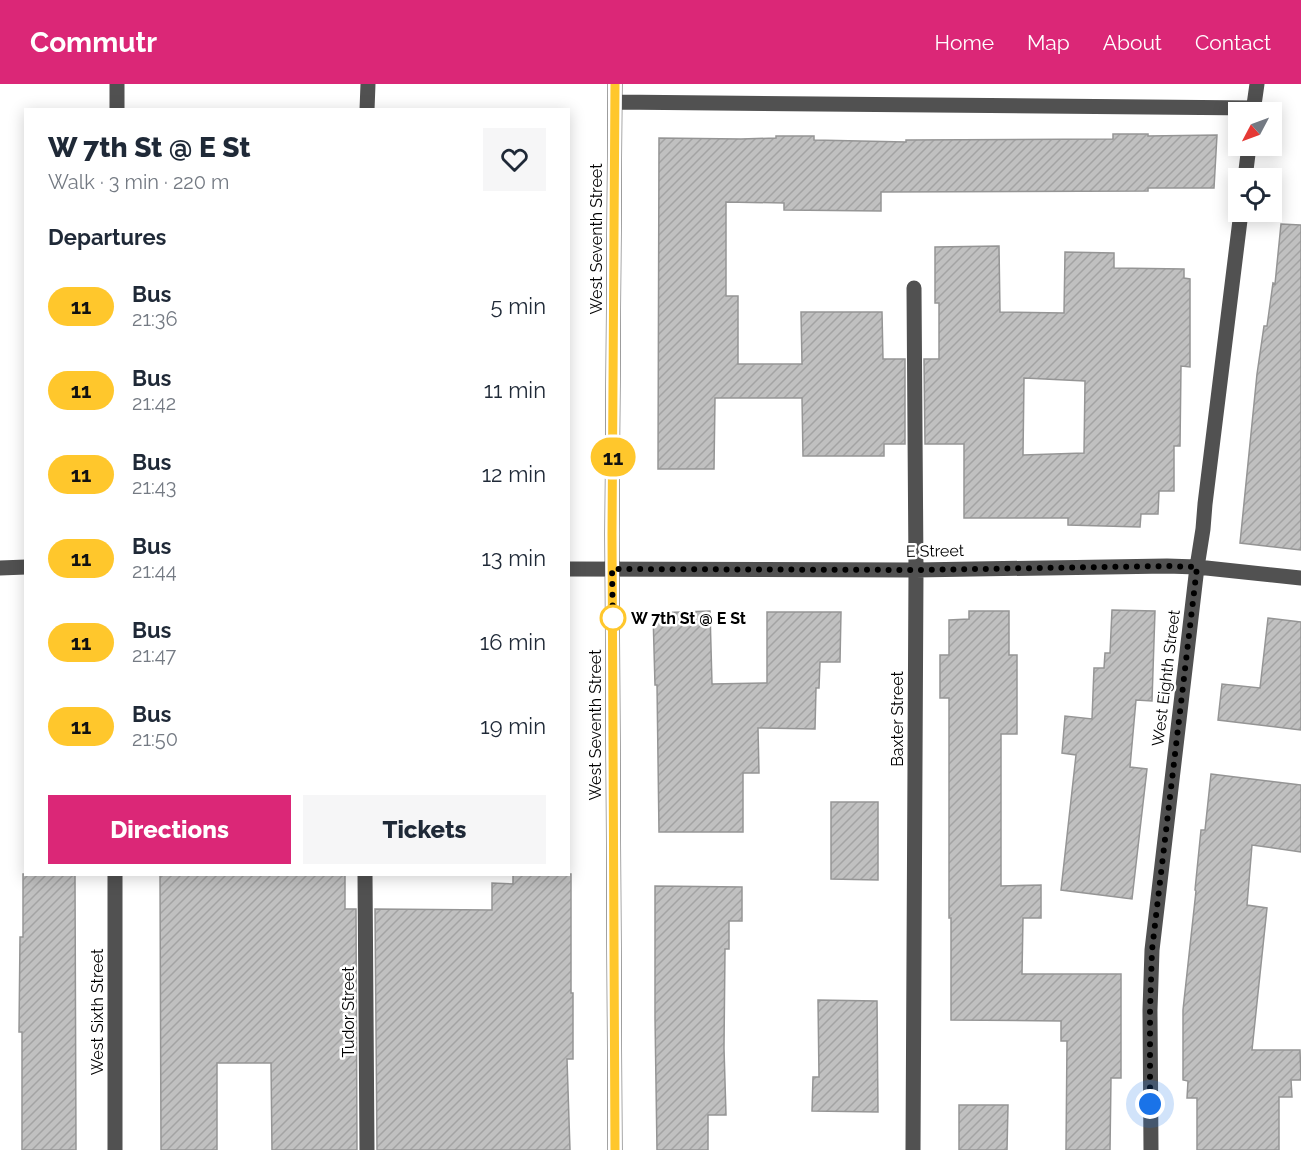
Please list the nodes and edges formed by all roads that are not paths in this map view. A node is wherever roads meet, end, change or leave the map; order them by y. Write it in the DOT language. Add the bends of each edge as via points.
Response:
graph roads {
  1 [pos="117,84"];
  2 [pos="368,84"];
  3 [pos="615,84"];
  4 [pos="1257,84"];
  5 [pos="615,102"];
  6 [pos="1255,102"];
  7 [pos="117,108"];
  8 [pos="368,108"];
  9 [pos="1228,110"];
  10 [pos="1240,222"];
  11 [pos="914,288"];
  12 [pos="24,567"];
  13 [pos="1197,567"];
  14 [pos="0,568"];
  15 [pos="570,569"];
  16 [pos="612,569"];
  17 [pos="916,570"];
  18 [pos="1301,578"];
  19 [pos="115,876"];
  20 [pos="365,876"];
  21 [pos="115,1150"];
  22 [pos="367,1150"];
  23 [pos="615,1150"];
  24 [pos="913,1150"];
  25 [pos="1151,1150"];
  1 -- 7 [label="street"];
  2 -- 8 [label="street"];
  3 -- 5 [label="street, West Seventh Street"];
  4 -- 6 [label="street"];
  5 -- 9 [label="street"];
  5 -- 16 [label="street, West Seventh Street"];
  10 -- 13 [label="street, West Eighth Street"];
  11 -- 17 [label="street, Baxter Street"];
  12 -- 14 [label="street"];
  13 -- 17 [label="street, E Street"];
  13 -- 18 [label="street, E Street"];
  13 -- 25 [label="street, West Eighth Street" via="1152,950"];
  15 -- 16 [label="street, E Street"];
  16 -- 17 [label="street, E Street"];
  16 -- 23 [label="street, West Seventh Street"];
  17 -- 24 [label="street, Baxter Street"];
  19 -- 21 [label="street, West Sixth Street"];
  20 -- 22 [label="street, Tudor Street"];
}
